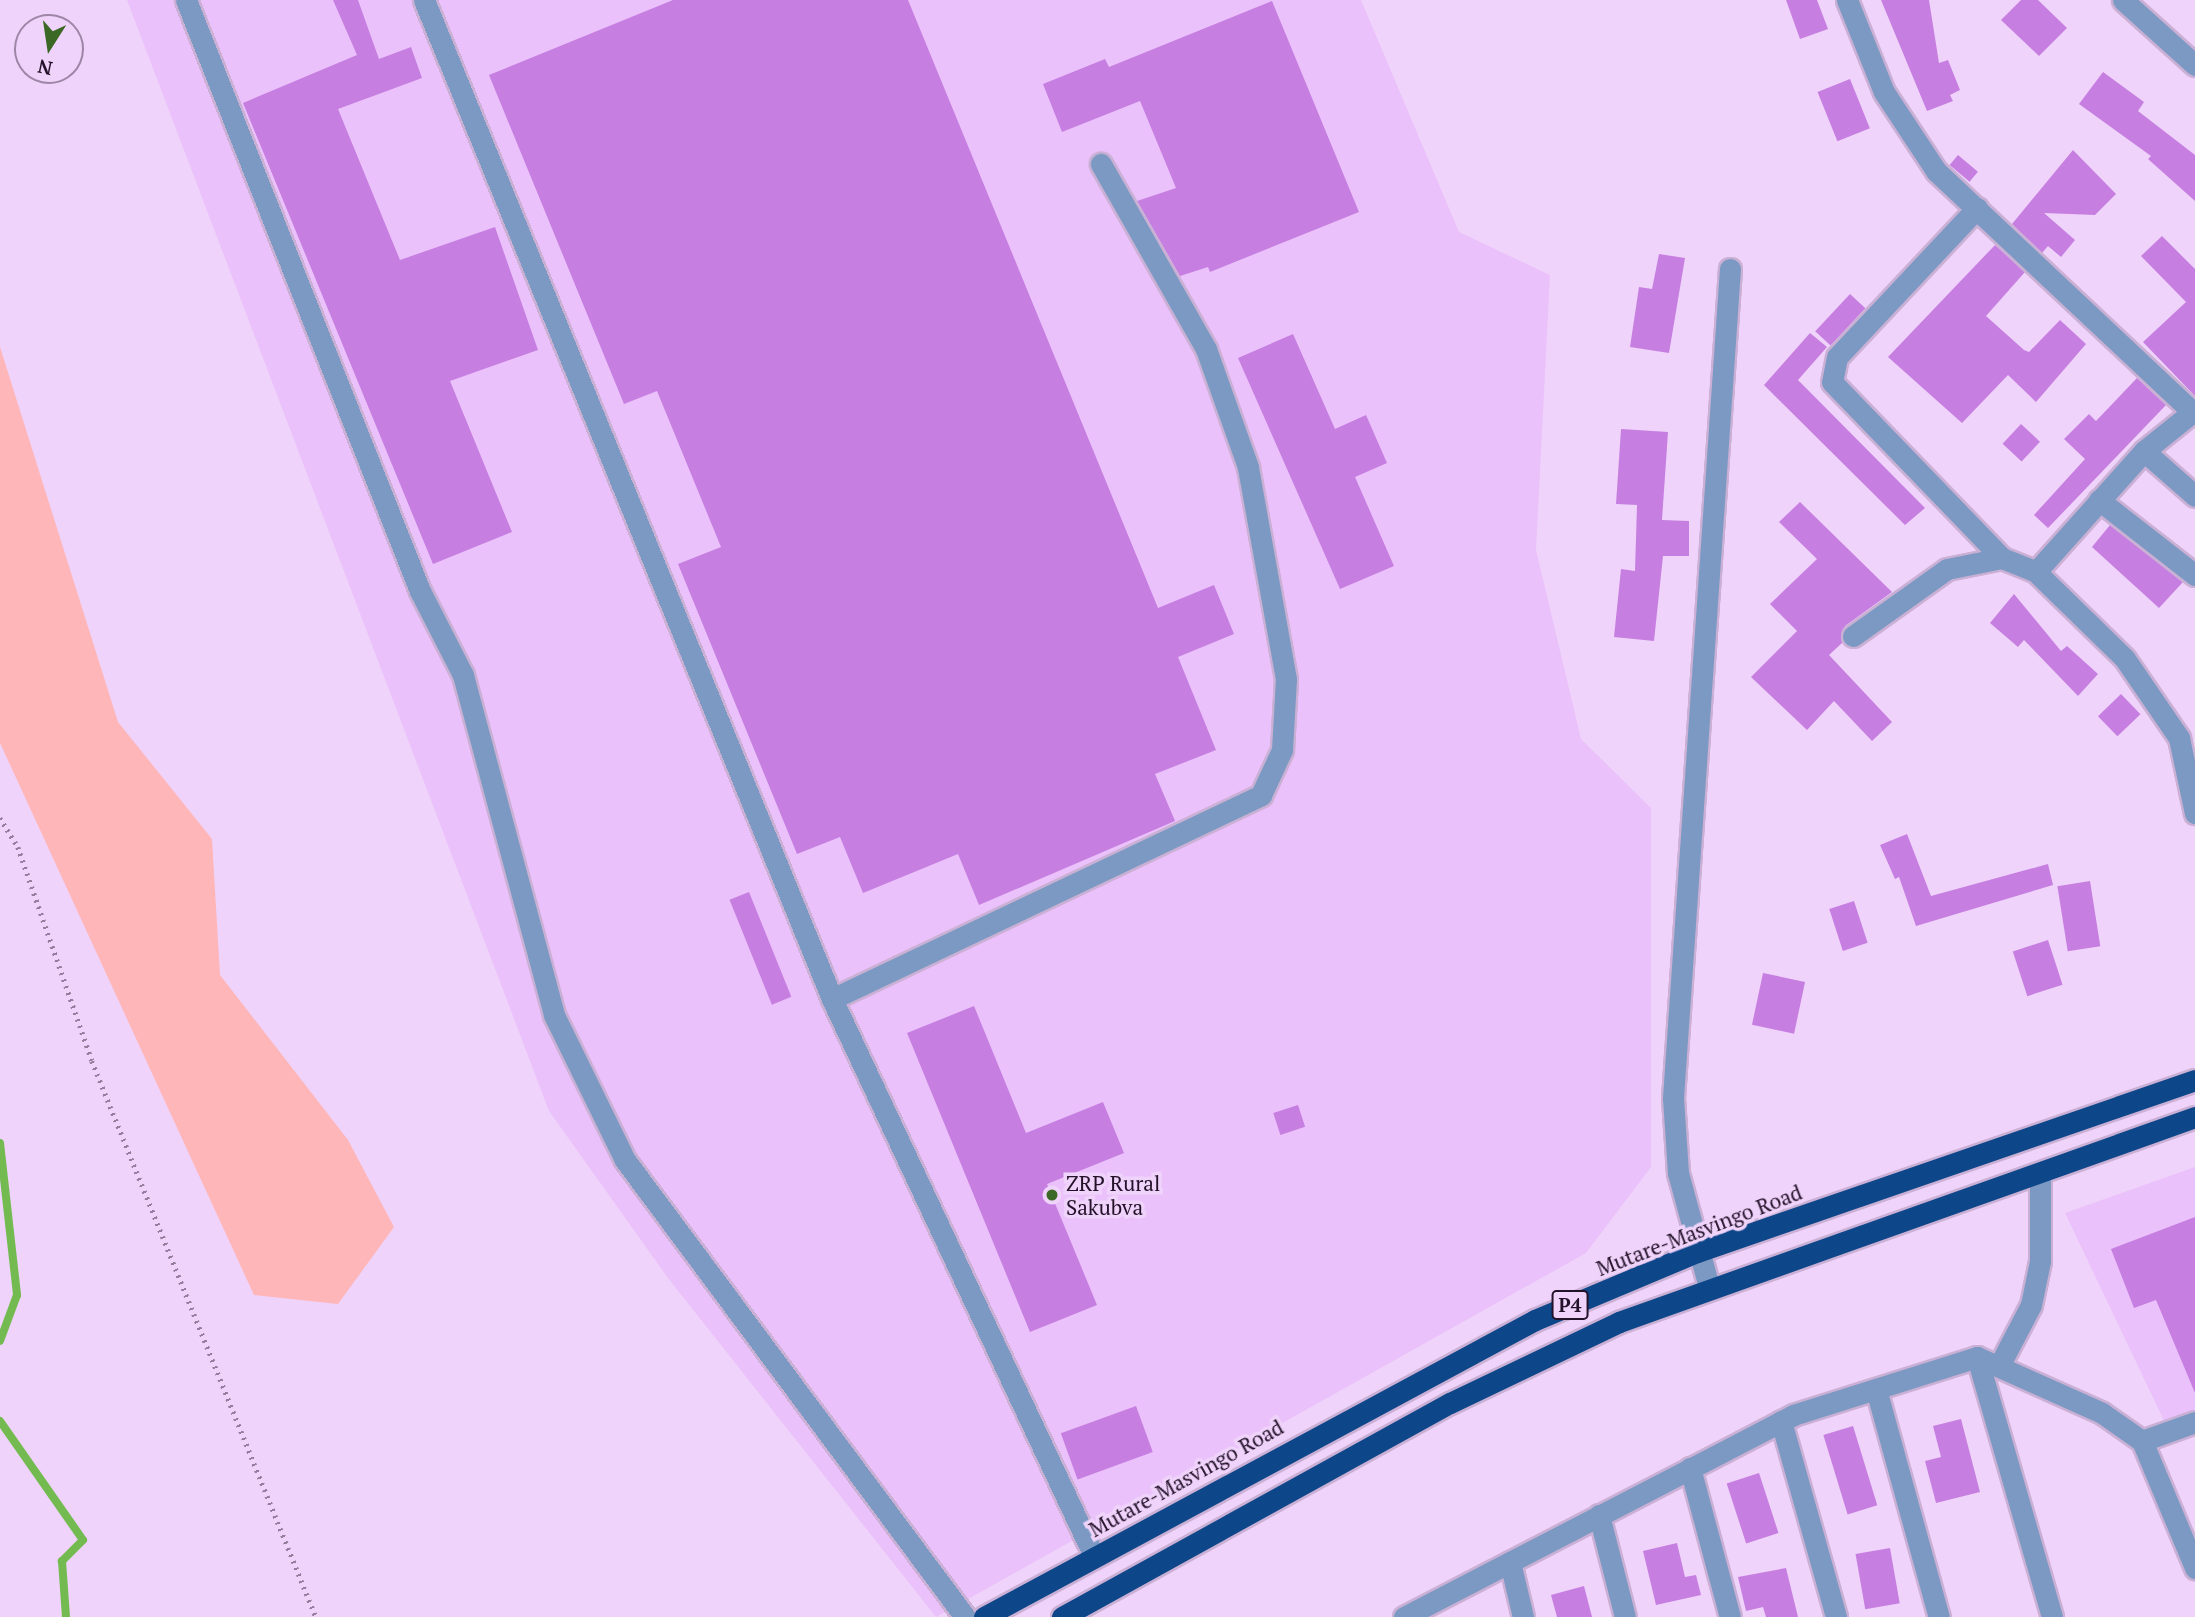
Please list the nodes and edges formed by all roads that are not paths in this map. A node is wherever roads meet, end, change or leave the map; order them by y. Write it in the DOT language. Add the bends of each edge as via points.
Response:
graph roads {
  1 [pos="186,0"];
  2 [pos="424,0"];
  3 [pos="1847,0"];
  4 [pos="2123,0"];
  5 [pos="2195,65"];
  6 [pos="1101,164"];
  7 [pos="1977,208"];
  8 [pos="1730,269"];
  9 [pos="2194,412"];
  10 [pos="2144,451"];
  11 [pos="2195,496"];
  12 [pos="2099,500"];
  13 [pos="2002,558"];
  14 [pos="2036,572"];
  15 [pos="2195,575"];
  16 [pos="1853,636"];
  17 [pos="2195,813"];
  18 [pos="832,999"];
  19 [pos="2195,1080"];
  20 [pos="2195,1117"];
  21 [pos="2040,1174"];
  22 [pos="1697,1252"];
  23 [pos="1709,1287"];
  24 [pos="1977,1357"];
  25 [pos="2000,1366"];
  26 [pos="1877,1389"];
  27 [pos="1781,1422"];
  28 [pos="2195,1422"];
  29 [pos="2142,1441"];
  30 [pos="1690,1468"];
  31 [pos="1599,1515"];
  32 [pos="1094,1556"];
  33 [pos="1510,1562"];
  34 [pos="2195,1568"];
  35 [pos="1415,1614"];
  36 [pos="965,1617"];
  37 [pos="984,1617"];
  38 [pos="1062,1617"];
  39 [pos="1523,1617"];
  40 [pos="1625,1617"];
  41 [pos="1730,1617"];
  42 [pos="1836,1617"];
  43 [pos="1939,1617"];
  44 [pos="2052,1617"];
  1 -- 36 [label="street" via="420,591 463,675 554,1015 625,1160"];
  2 -- 18 [label="street"];
  3 -- 7 [label="street" via="1884,93 1936,171"];
  4 -- 5 [label="street"];
  6 -- 18 [label="street" via="1206,349 1248,467 1286,679 1282,750 1261,795"];
  7 -- 9 [label="street"];
  7 -- 13 [label="street" via="1837,357 1832,382"];
  8 -- 22 [label="street" via="1673,1098 1678,1173"];
  9 -- 10 [label="street"];
  10 -- 11 [label="street"];
  10 -- 12 [label="street"];
  12 -- 14 [label="street"];
  12 -- 15 [label="street"];
  13 -- 14 [label="street"];
  13 -- 16 [label="street" via="1947,569"];
  14 -- 17 [label="street" via="2125,659 2179,738"];
  18 -- 32 [label="street"];
  19 -- 22 [label="highway, Mutare-Masvingo Road / P4"];
  20 -- 21 [label="highway, P4"];
  21 -- 23 [label="highway, P4"];
  21 -- 25 [label="street" via="2039,1261 2031,1305"];
  22 -- 23 [label="street"];
  22 -- 32 [label="highway, Mutare-Masvingo Road / P4" via="1440,1367"];
  23 -- 38 [label="highway, P4" via="1540,1358 1462,1397"];
  24 -- 25 [label="street"];
  24 -- 26 [label="street"];
  24 -- 44 [label="street"];
  25 -- 29 [label="street" via="2102,1413"];
  26 -- 27 [label="street"];
  26 -- 43 [label="street"];
  27 -- 30 [label="street"];
  27 -- 42 [label="street"];
  28 -- 29 [label="street"];
  29 -- 34 [label="street"];
  30 -- 31 [label="street"];
  30 -- 41 [label="street"];
  31 -- 33 [label="street"];
  31 -- 40 [label="street"];
  32 -- 37 [label="highway, Mutare-Masvingo Road / P4"];
  33 -- 35 [label="street"];
  33 -- 39 [label="street"];
}
